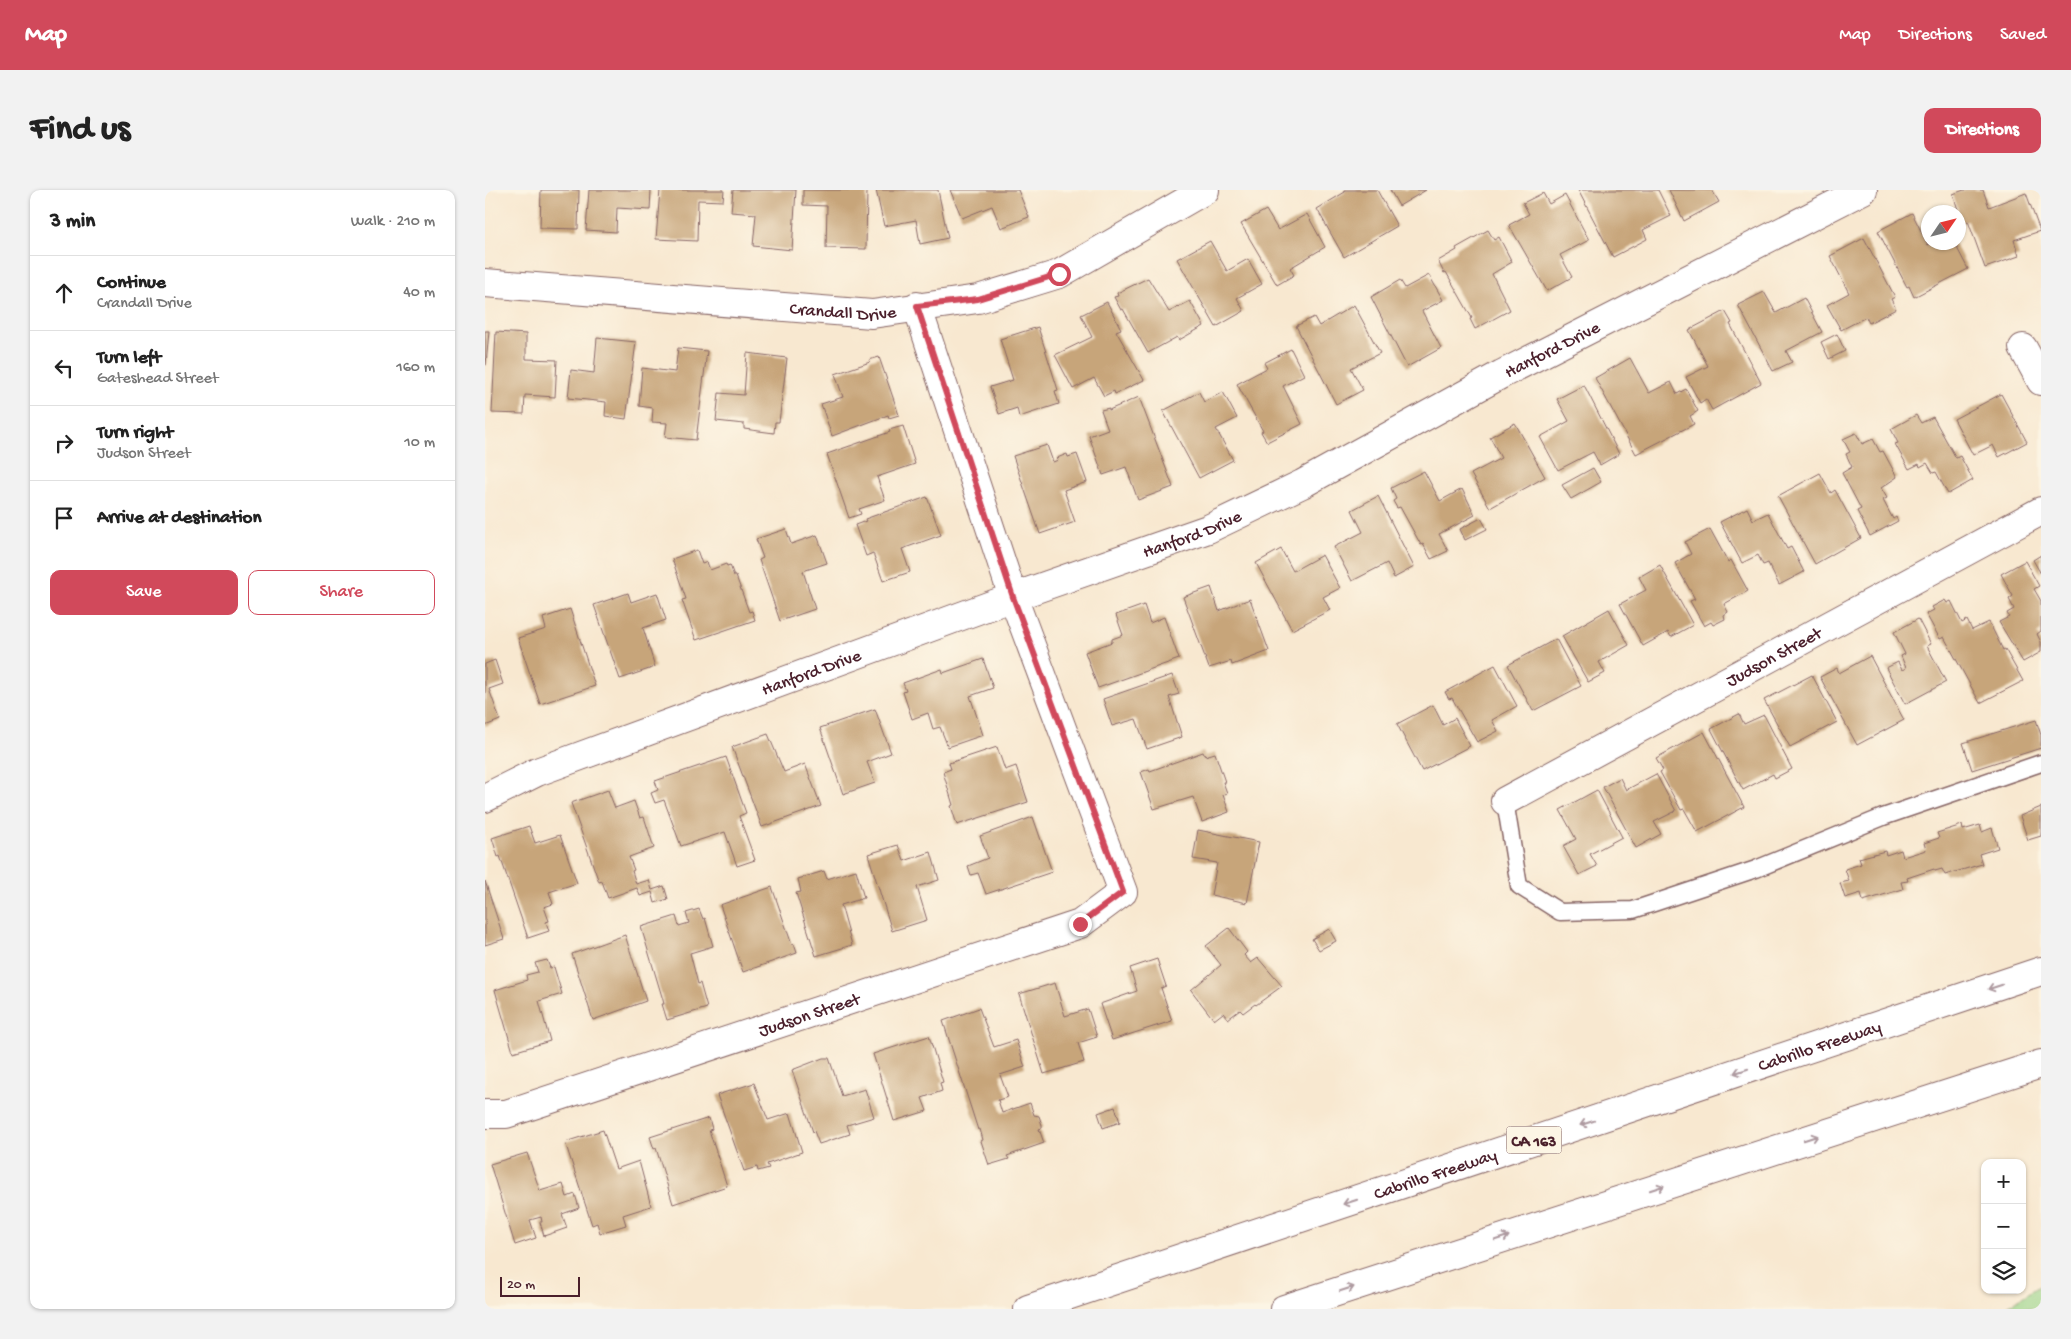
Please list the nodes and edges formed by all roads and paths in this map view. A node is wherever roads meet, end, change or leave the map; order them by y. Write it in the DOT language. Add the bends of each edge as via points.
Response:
graph roads {
  1 [pos="1205,190"];
  2 [pos="1863,190"];
  3 [pos="485,283"];
  4 [pos="917,306"];
  5 [pos="2023,348"];
  6 [pos="2041,381"];
  7 [pos="2041,511"];
  8 [pos="1013,597"];
  9 [pos="2041,763"];
  10 [pos="485,798"];
  11 [pos="1505,801"];
  12 [pos="2041,971"];
  13 [pos="2041,1064"];
  14 [pos="485,1114"];
  15 [pos="1028,1309"];
  16 [pos="1284,1309"];
  1 -- 4 [label="main road, Crandall Drive" via="1059,274 978,299"];
  2 -- 8 [label="main road, Hanford Drive" via="1503,374 1302,484 1209,529"];
  3 -- 4 [label="main road, Crandall Drive" via="872,314"];
  4 -- 8 [label="main road"];
  5 -- 6 [label="main road"];
  7 -- 11 [label="main road, Judson Street"];
  8 -- 10 [label="main road, Hanford Drive" via="537,772"];
  8 -- 14 [label="main road, Judson Street" via="1123,892 1080,924 506,1114"];
  9 -- 11 [label="lane" via="1883,817 1756,869 1633,910 1560,912 1519,886"];
  12 -- 15 [label="main road, Cabrillo Freeway / CA 163, one-way"];
  16 -- 13 [label="main road, one-way"];
}
